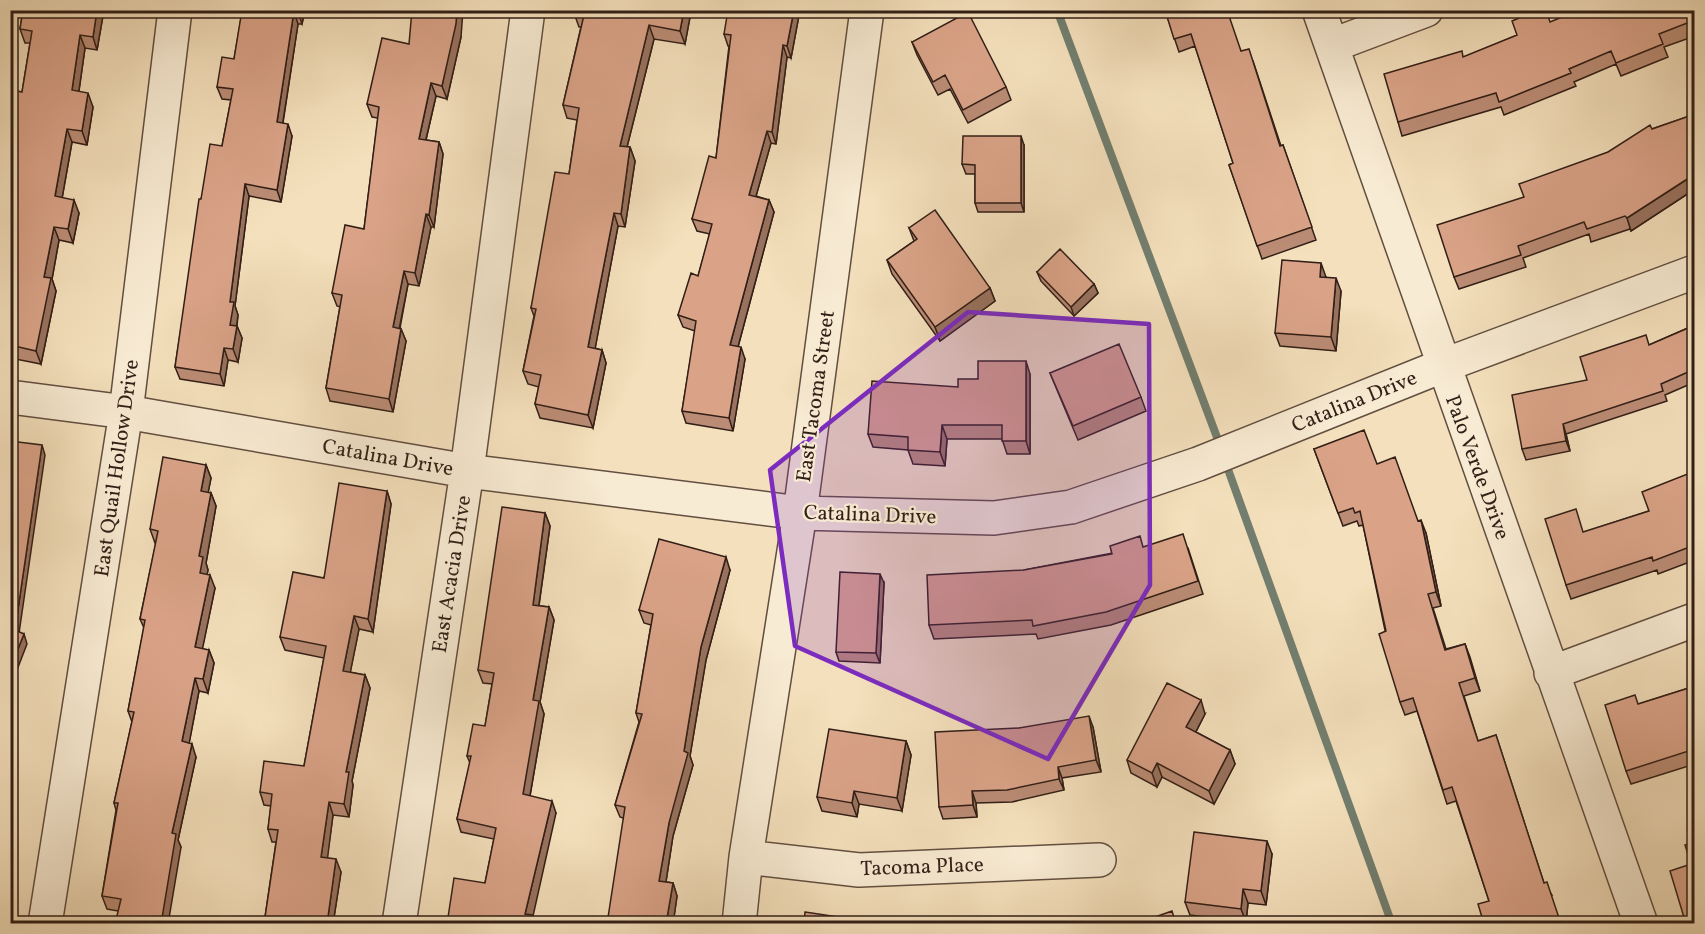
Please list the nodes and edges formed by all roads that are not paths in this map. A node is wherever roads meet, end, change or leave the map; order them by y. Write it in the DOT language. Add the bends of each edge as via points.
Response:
graph roads {
  1 [pos="175,10"];
  2 [pos="528,10"];
  3 [pos="867,10"];
  4 [pos="1318,10"];
  5 [pos="1426,10"];
  6 [pos="1333,45"];
  7 [pos="1695,272"];
  8 [pos="1442,366"];
  9 [pos="10,397"];
  10 [pos="126,412"];
  11 [pos="467,471"];
  12 [pos="800,513"];
  13 [pos="1695,620"];
  14 [pos="1551,672"];
  15 [pos="746,857"];
  16 [pos="1099,860"];
  17 [pos="45,924"];
  18 [pos="399,924"];
  19 [pos="739,924"];
  20 [pos="1641,924"];
  1 -- 10 [label="street, East Quail Hollow Drive"];
  2 -- 11 [label="street, East Acacia Drive"];
  3 -- 12 [label="street, East Tacoma Street"];
  4 -- 6 [label="street, Palo Verde Drive"];
  5 -- 6 [label="street"];
  6 -- 8 [label="street, Palo Verde Drive"];
  7 -- 8 [label="street, Catalina Drive"];
  8 -- 12 [label="street, Catalina Drive" via="1198,464 1071,507 994,518"];
  8 -- 14 [label="street, Palo Verde Drive"];
  9 -- 10 [label="street, Catalina Drive"];
  10 -- 11 [label="street, Catalina Drive"];
  10 -- 17 [label="street, East Quail Hollow Drive"];
  11 -- 12 [label="street, Catalina Drive"];
  11 -- 18 [label="street, East Acacia Drive"];
  12 -- 15 [label="street, East Tacoma Street"];
  13 -- 14 [label="street"];
  14 -- 20 [label="street, Palo Verde Drive"];
  15 -- 16 [label="street, Tacoma Place" via="859,870"];
  15 -- 19 [label="street, East Tacoma Street"];
}
